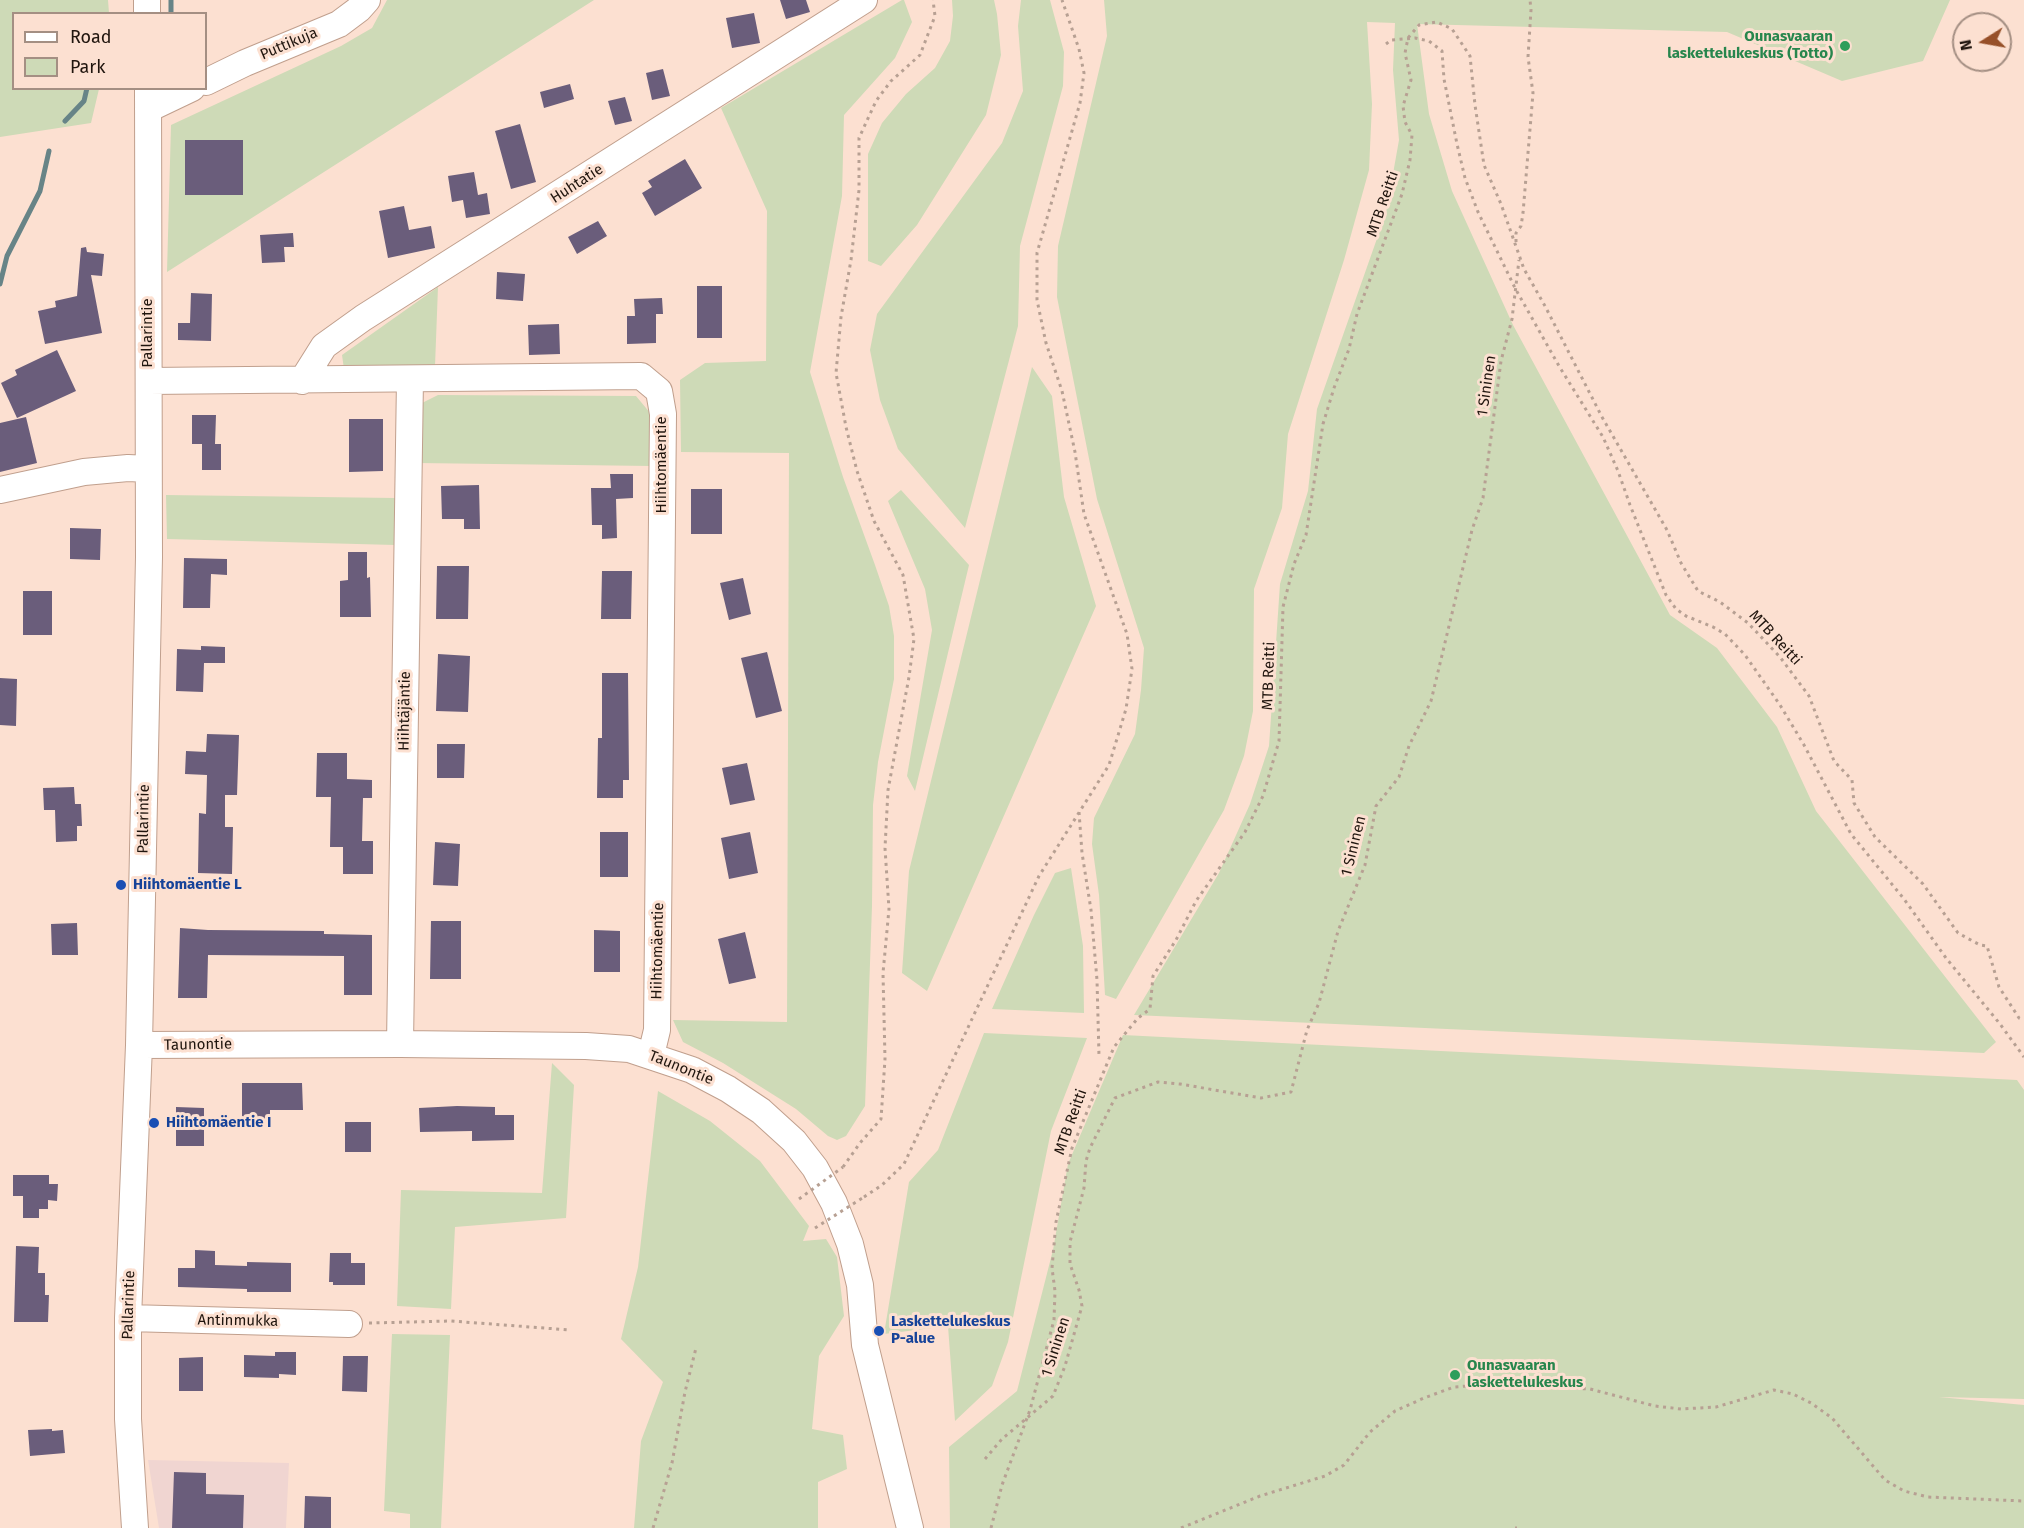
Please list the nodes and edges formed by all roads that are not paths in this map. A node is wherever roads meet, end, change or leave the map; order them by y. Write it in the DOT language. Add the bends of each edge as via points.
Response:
graph roads {
  1 [pos="367,0"];
  2 [pos="864,0"];
  3 [pos="207,82"];
  4 [pos="184,90"];
  5 [pos="148,99"];
  6 [pos="410,379"];
  7 [pos="149,381"];
  8 [pos="302,381"];
  9 [pos="148,469"];
  10 [pos="0,490"];
  11 [pos="400,1044"];
  12 [pos="139,1045"];
  13 [pos="651,1055"];
  14 [pos="128,1318"];
  15 [pos="349,1323"];
  16 [pos="135,1528"];
  17 [pos="910,1528"];
  1 -- 3 [label="street, Puttikuja" via="339,24"];
  2 -- 8 [label="street, Huhtatie" via="363,318 324,346"];
  4 -- 5 [label="street"];
  5 -- 7 [label="street, Pallarintie"];
  6 -- 8 [label="street, Hiihtomäentie"];
  6 -- 11 [label="street, Hiihtäjäntie"];
  6 -- 13 [label="street, Hiihtomäentie" via="641,376 659,392 663,414 657,1030"];
  7 -- 8 [label="street, Hiihtomäentie"];
  7 -- 9 [label="street, Pallarintie"];
  9 -- 10 [label="street" via="84,472"];
  9 -- 12 [label="street, Pallarintie"];
  11 -- 12 [label="street, Taunontie"];
  11 -- 13 [label="street, Taunontie" via="586,1046 630,1049"];
  12 -- 14 [label="street, Pallarintie"];
  13 -- 17 [label="street, Taunontie" via="692,1070 761,1111 794,1141 815,1168 850,1244 865,1345"];
  14 -- 15 [label="street, Antinmukka"];
  14 -- 16 [label="street, Pallarintie" via="128,1419"];
}
